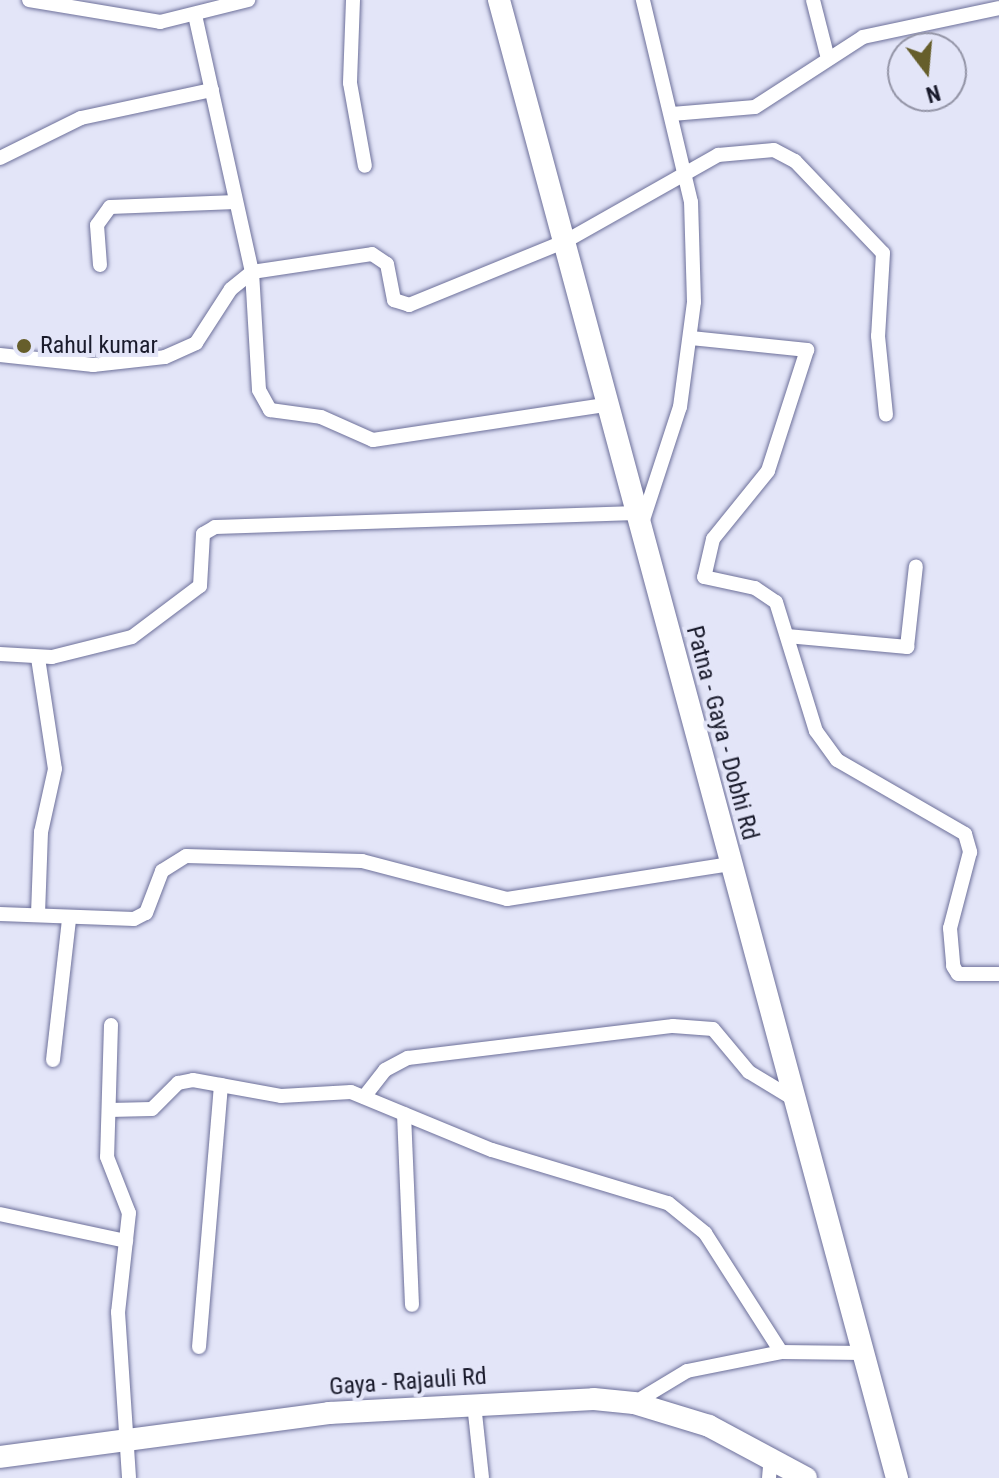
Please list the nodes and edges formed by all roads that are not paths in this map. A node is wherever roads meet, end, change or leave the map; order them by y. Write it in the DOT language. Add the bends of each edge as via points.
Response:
graph roads {
  1 [pos="29,0"];
  2 [pos="248,0"];
  3 [pos="353,0"];
  4 [pos="499,0"];
  5 [pos="643,0"];
  6 [pos="813,0"];
  7 [pos="999,8"];
  8 [pos="195,15"];
  9 [pos="827,55"];
  10 [pos="212,90"];
  11 [pos="672,114"];
  12 [pos="0,158"];
  13 [pos="365,166"];
  14 [pos="684,172"];
  15 [pos="236,202"];
  16 [pos="566,241"];
  17 [pos="100,265"];
  18 [pos="252,272"];
  19 [pos="691,338"];
  20 [pos="0,355"];
  21 [pos="611,404"];
  22 [pos="886,415"];
  23 [pos="639,520"];
  24 [pos="916,566"];
  25 [pos="787,636"];
  26 [pos="0,654"];
  27 [pos="38,658"];
  28 [pos="730,864"];
  29 [pos="38,913"];
  30 [pos="0,914"];
  31 [pos="69,919"];
  32 [pos="999,974"];
  33 [pos="111,1025"];
  34 [pos="53,1060"];
  35 [pos="221,1085"];
  36 [pos="364,1097"];
  37 [pos="792,1098"];
  38 [pos="109,1110"];
  39 [pos="404,1114"];
  40 [pos="0,1214"];
  41 [pos="126,1241"];
  42 [pos="412,1305"];
  43 [pos="199,1347"];
  44 [pos="781,1352"];
  45 [pos="863,1353"];
  46 [pos="634,1403"];
  47 [pos="474,1404"];
  48 [pos="126,1442"];
  49 [pos="0,1457"];
  50 [pos="770,1467"];
  51 [pos="129,1478"];
  52 [pos="482,1478"];
  53 [pos="806,1478"];
  54 [pos="897,1478"];
  1 -- 8 [label="street" via="141,21"];
  2 -- 8 [label="street"];
  3 -- 13 [label="street" via="350,83"];
  4 -- 16 [label="main road, Patna - Gaya - Dobhi Rd"];
  5 -- 11 [label="street"];
  6 -- 9 [label="street"];
  7 -- 9 [label="street" via="888,29"];
  8 -- 10 [label="street"];
  9 -- 11 [label="street" via="755,107"];
  10 -- 12 [label="street" via="81,118"];
  10 -- 15 [label="street"];
  11 -- 14 [label="street"];
  14 -- 16 [label="street"];
  14 -- 19 [label="street" via="692,228"];
  14 -- 22 [label="street" via="737,150 787,154 883,253 878,336"];
  15 -- 17 [label="street" via="110,207 97,225"];
  15 -- 18 [label="street"];
  16 -- 18 [label="street" via="409,305 394,300 387,264 372,254"];
  16 -- 21 [label="main road, Patna - Gaya - Dobhi Rd"];
  18 -- 20 [label="street" via="182,352 93,365"];
  18 -- 21 [label="street" via="259,390 276,413 321,417 373,440"];
  19 -- 23 [label="street" via="671,443"];
  19 -- 25 [label="street" via="807,350 768,471 713,539 702,570 711,583 771,596"];
  21 -- 23 [label="main road, Patna - Gaya - Dobhi Rd"];
  23 -- 27 [label="street" via="215,527 203,534 204,579 193,595 132,637"];
  23 -- 28 [label="main road, Patna - Gaya - Dobhi Rd"];
  24 -- 25 [label="street" via="907,647"];
  25 -- 32 [label="street" via="826,748 859,777 965,834 970,852 950,928 953,966 958,974"];
  26 -- 27 [label="street"];
  27 -- 29 [label="street" via="55,769 41,832"];
  28 -- 31 [label="street" via="507,899 362,861 186,856 162,871 146,913 113,921"];
  28 -- 37 [label="main road, Patna - Gaya - Dobhi Rd"];
  29 -- 30 [label="street"];
  29 -- 31 [label="street"];
  31 -- 34 [label="street"];
  33 -- 38 [label="street"];
  35 -- 36 [label="street" via="281,1096 336,1091"];
  35 -- 38 [label="street" via="185,1081 152,1109"];
  35 -- 43 [label="street"];
  36 -- 37 [label="street" via="385,1070 408,1058 673,1026 713,1029 749,1072"];
  36 -- 39 [label="street"];
  37 -- 45 [label="main road, Patna - Gaya - Dobhi Rd"];
  38 -- 41 [label="street" via="107,1157 127,1200"];
  39 -- 42 [label="street"];
  39 -- 44 [label="street" via="492,1150 668,1203 705,1233"];
  40 -- 41 [label="street"];
  41 -- 48 [label="street" via="118,1312"];
  44 -- 45 [label="street"];
  44 -- 46 [label="street" via="687,1371"];
  45 -- 54 [label="main road, Patna - Gaya - Dobhi Rd"];
  46 -- 47 [label="main road, Gaya - Rajauli Rd"];
  46 -- 50 [label="main road, Gaya - Rajauli Rd"];
  47 -- 48 [label="main road, Gaya - Rajauli Rd" via="267,1419"];
  47 -- 52 [label="street"];
  48 -- 49 [label="main road, Gaya - Rajauli Rd"];
  48 -- 51 [label="street"];
  50 -- 53 [label="main road, Gaya - Rajauli Rd"];
}
